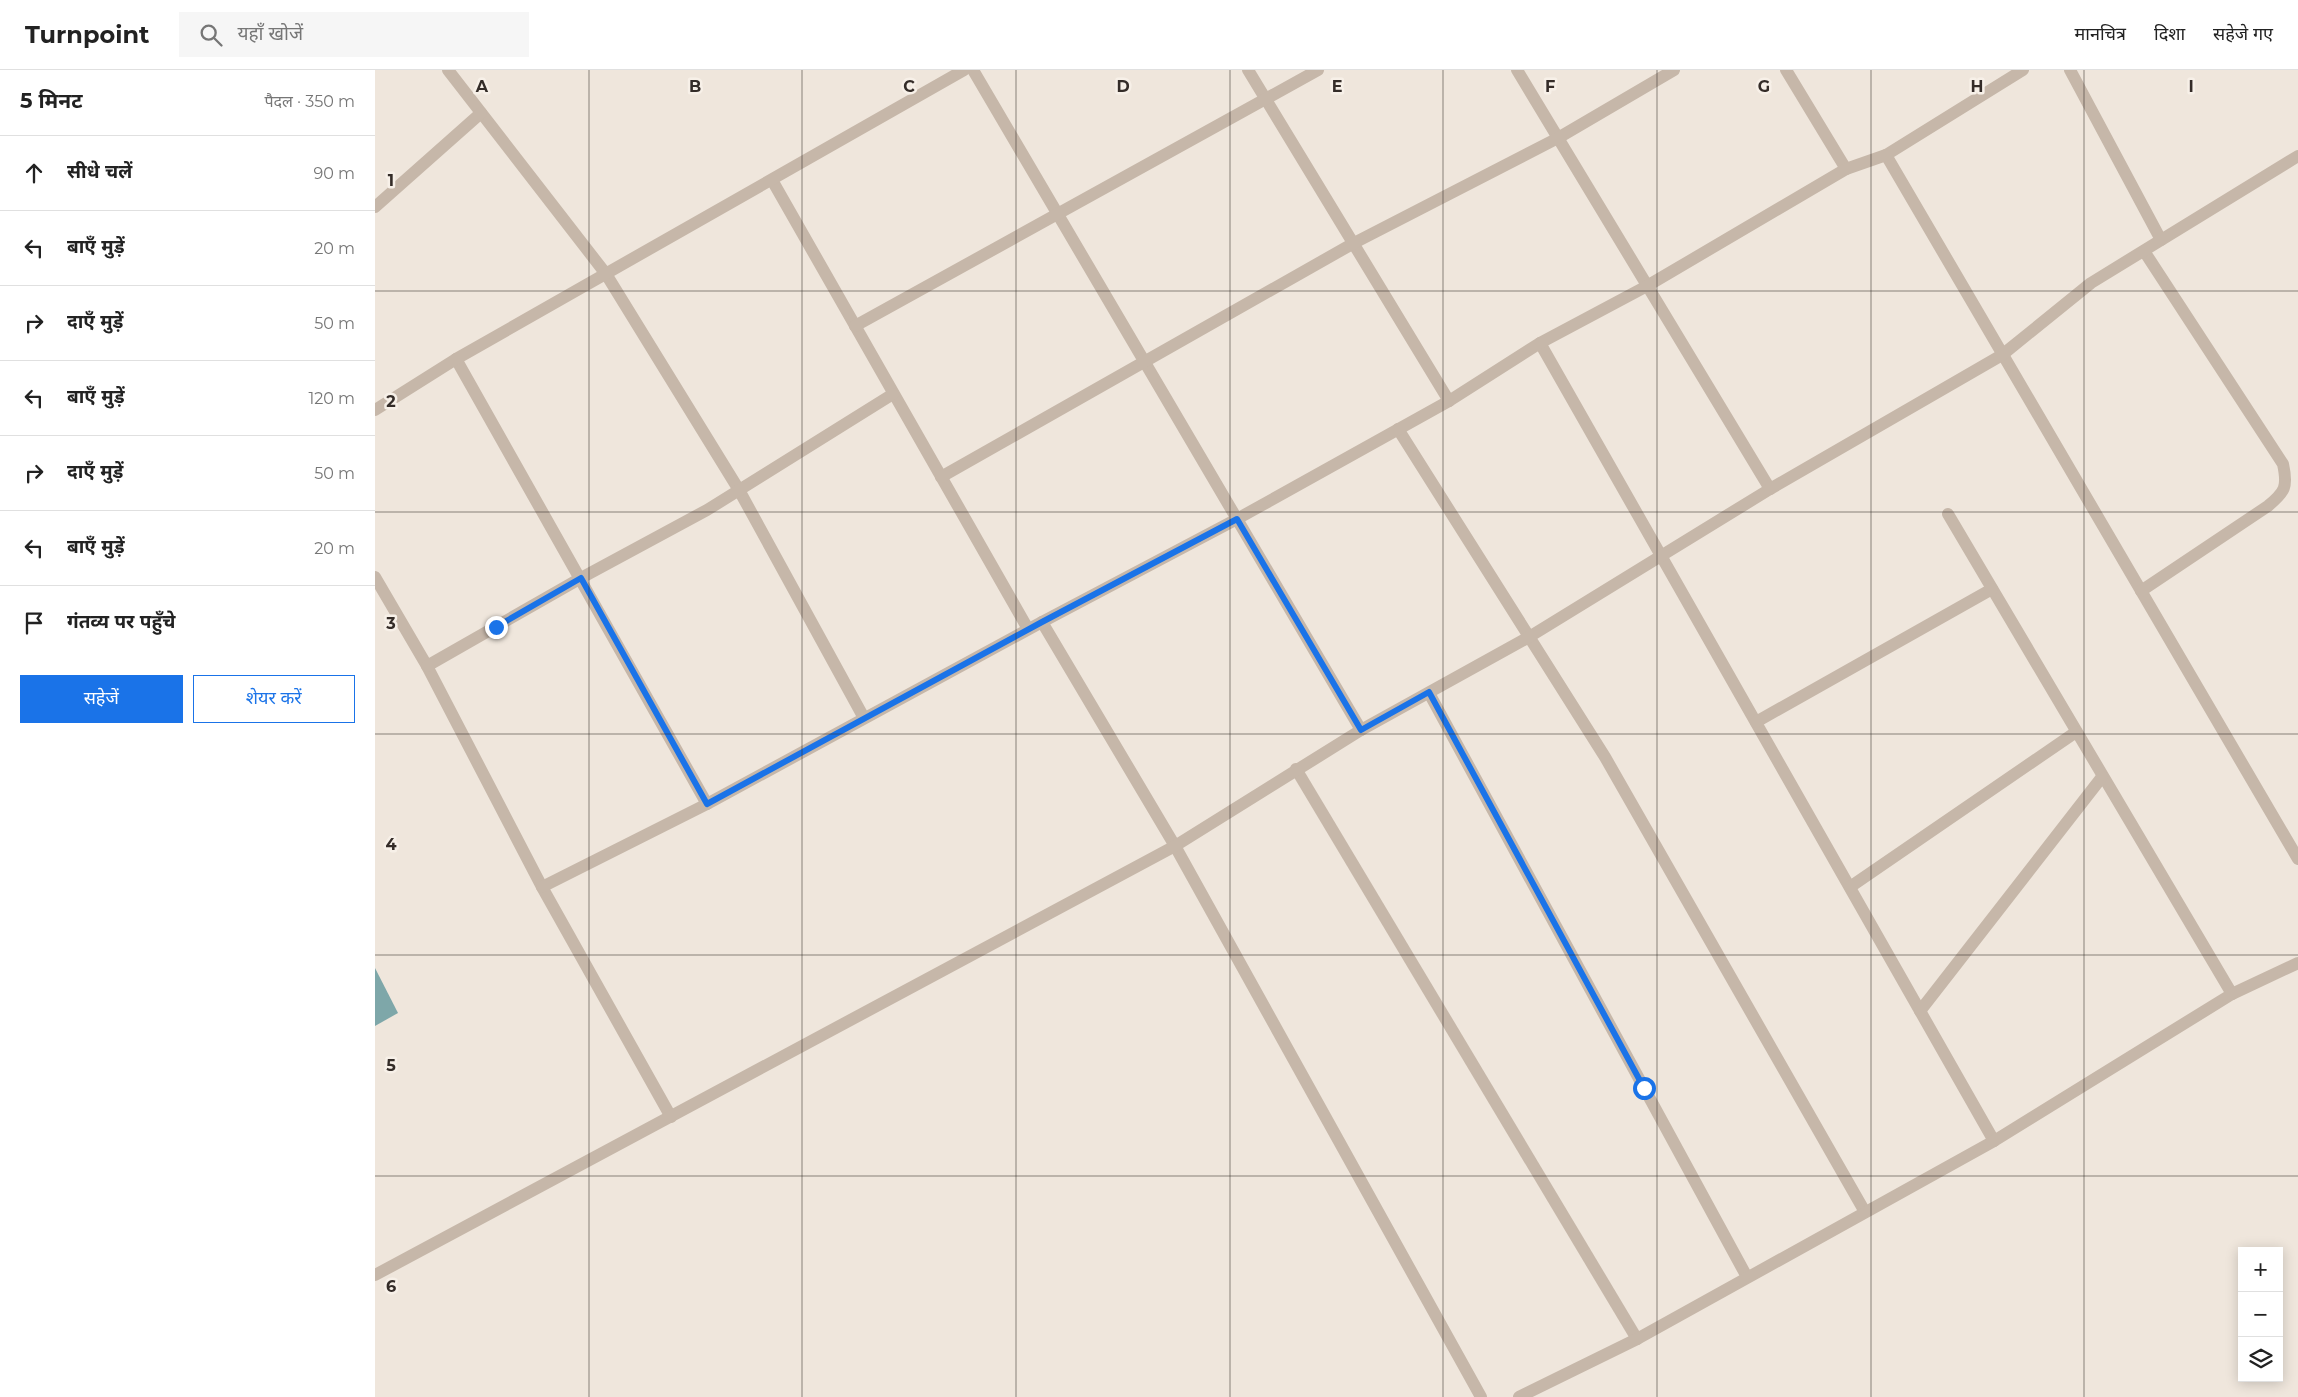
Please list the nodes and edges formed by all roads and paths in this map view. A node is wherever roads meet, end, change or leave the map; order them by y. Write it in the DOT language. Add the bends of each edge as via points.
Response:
graph roads {
  1 [pos="448,70"];
  2 [pos="964,70"];
  3 [pos="973,70"];
  4 [pos="1248,70"];
  5 [pos="1318,70"];
  6 [pos="1517,70"];
  7 [pos="1674,70"];
  8 [pos="1786,70"];
  9 [pos="2023,70"];
  10 [pos="2070,70"];
  11 [pos="1266,99"];
  12 [pos="481,113"];
  13 [pos="1558,138"];
  14 [pos="1886,155"];
  15 [pos="2298,156"];
  16 [pos="1846,169"];
  17 [pos="772,180"];
  18 [pos="375,206"];
  19 [pos="1058,214"];
  20 [pos="2161,240"];
  21 [pos="1354,243"];
  22 [pos="2144,251"];
  23 [pos="606,274"];
  24 [pos="1647,286"];
  25 [pos="855,326"];
  26 [pos="1540,343"];
  27 [pos="2002,355"];
  28 [pos="456,359"];
  29 [pos="1144,361"];
  30 [pos="893,394"];
  31 [pos="1449,401"];
  32 [pos="375,410"];
  33 [pos="1398,429"];
  34 [pos="941,477"];
  35 [pos="1770,489"];
  36 [pos="739,490"];
  37 [pos="1948,514"];
  38 [pos="1237,519"];
  39 [pos="1662,557"];
  40 [pos="375,577"];
  41 [pos="581,578"];
  42 [pos="1992,589"];
  43 [pos="2141,590"];
  44 [pos="1042,622"];
  45 [pos="1028,630"];
  46 [pos="1529,636"];
  47 [pos="427,666"];
  48 [pos="1429,692"];
  49 [pos="864,718"];
  50 [pos="1755,722"];
  51 [pos="1361,730"];
  52 [pos="2076,732"];
  53 [pos="1296,769"];
  54 [pos="2102,777"];
  55 [pos="707,804"];
  56 [pos="1175,846"];
  57 [pos="2298,859"];
  58 [pos="542,887"];
  59 [pos="1850,888"];
  60 [pos="2298,963"];
  61 [pos="2232,994"];
  62 [pos="1920,1011"];
  63 [pos="671,1117"];
  64 [pos="1994,1141"];
  65 [pos="1865,1212"];
  66 [pos="375,1275"];
  67 [pos="1747,1277"];
  68 [pos="1637,1339"];
  69 [pos="1481,1397"];
  70 [pos="1519,1397"];
  1 -- 12 [label="street"];
  2 -- 17 [label="street"];
  3 -- 19 [label="street"];
  4 -- 11 [label="street"];
  5 -- 11 [label="street"];
  6 -- 13 [label="street"];
  7 -- 13 [label="street"];
  8 -- 16 [label="street"];
  9 -- 14 [label="street"];
  10 -- 20 [label="street"];
  11 -- 19 [label="street"];
  11 -- 21 [label="street"];
  12 -- 18 [label="street"];
  12 -- 23 [label="street"];
  13 -- 21 [label="street"];
  13 -- 24 [label="street"];
  14 -- 16 [label="street"];
  14 -- 27 [label="street"];
  15 -- 20 [label="street"];
  16 -- 24 [label="street"];
  17 -- 23 [label="street"];
  17 -- 25 [label="street"];
  19 -- 25 [label="street"];
  19 -- 29 [label="street"];
  20 -- 22 [label="street"];
  21 -- 29 [label="street"];
  21 -- 31 [label="street"];
  22 -- 27 [label="street" via="2091,283"];
  22 -- 43 [label="street" via="2283,464 2287,480 2281,495 2268,506"];
  23 -- 28 [label="street"];
  23 -- 36 [label="street"];
  24 -- 26 [label="street"];
  24 -- 35 [label="street"];
  25 -- 30 [label="street"];
  26 -- 31 [label="street"];
  26 -- 39 [label="street"];
  27 -- 35 [label="street"];
  27 -- 43 [label="street"];
  28 -- 32 [label="street"];
  28 -- 41 [label="street"];
  29 -- 34 [label="street"];
  29 -- 38 [label="street"];
  30 -- 34 [label="street"];
  30 -- 36 [label="street"];
  31 -- 33 [label="street"];
  33 -- 38 [label="street"];
  33 -- 46 [label="street"];
  34 -- 45 [label="street"];
  35 -- 39 [label="street"];
  36 -- 41 [label="street"];
  36 -- 49 [label="street"];
  37 -- 42 [label="street"];
  38 -- 44 [label="street"];
  38 -- 51 [label="street"];
  39 -- 46 [label="street"];
  39 -- 50 [label="street"];
  40 -- 47 [label="street"];
  41 -- 47 [label="street"];
  41 -- 55 [label="street"];
  42 -- 50 [label="street"];
  42 -- 52 [label="street"];
  43 -- 57 [label="street"];
  44 -- 45 [label="street"];
  44 -- 56 [label="street"];
  45 -- 49 [label="street"];
  46 -- 48 [label="street"];
  46 -- 65 [label="street" via="1605,757"];
  47 -- 58 [label="street"];
  48 -- 51 [label="street"];
  48 -- 67 [label="street"];
  49 -- 55 [label="street"];
  50 -- 59 [label="street"];
  51 -- 53 [label="street"];
  52 -- 54 [label="street"];
  52 -- 59 [label="street"];
  53 -- 56 [label="street"];
  53 -- 68 [label="street"];
  54 -- 61 [label="street"];
  54 -- 62 [label="street"];
  55 -- 58 [label="street"];
  56 -- 63 [label="street"];
  56 -- 69 [label="street"];
  58 -- 63 [label="street"];
  59 -- 62 [label="street"];
  60 -- 61 [label="street"];
  61 -- 64 [label="street"];
  62 -- 64 [label="street"];
  63 -- 66 [label="street"];
  64 -- 65 [label="street"];
  65 -- 67 [label="street"];
  67 -- 68 [label="street"];
  68 -- 70 [label="street"];
}
